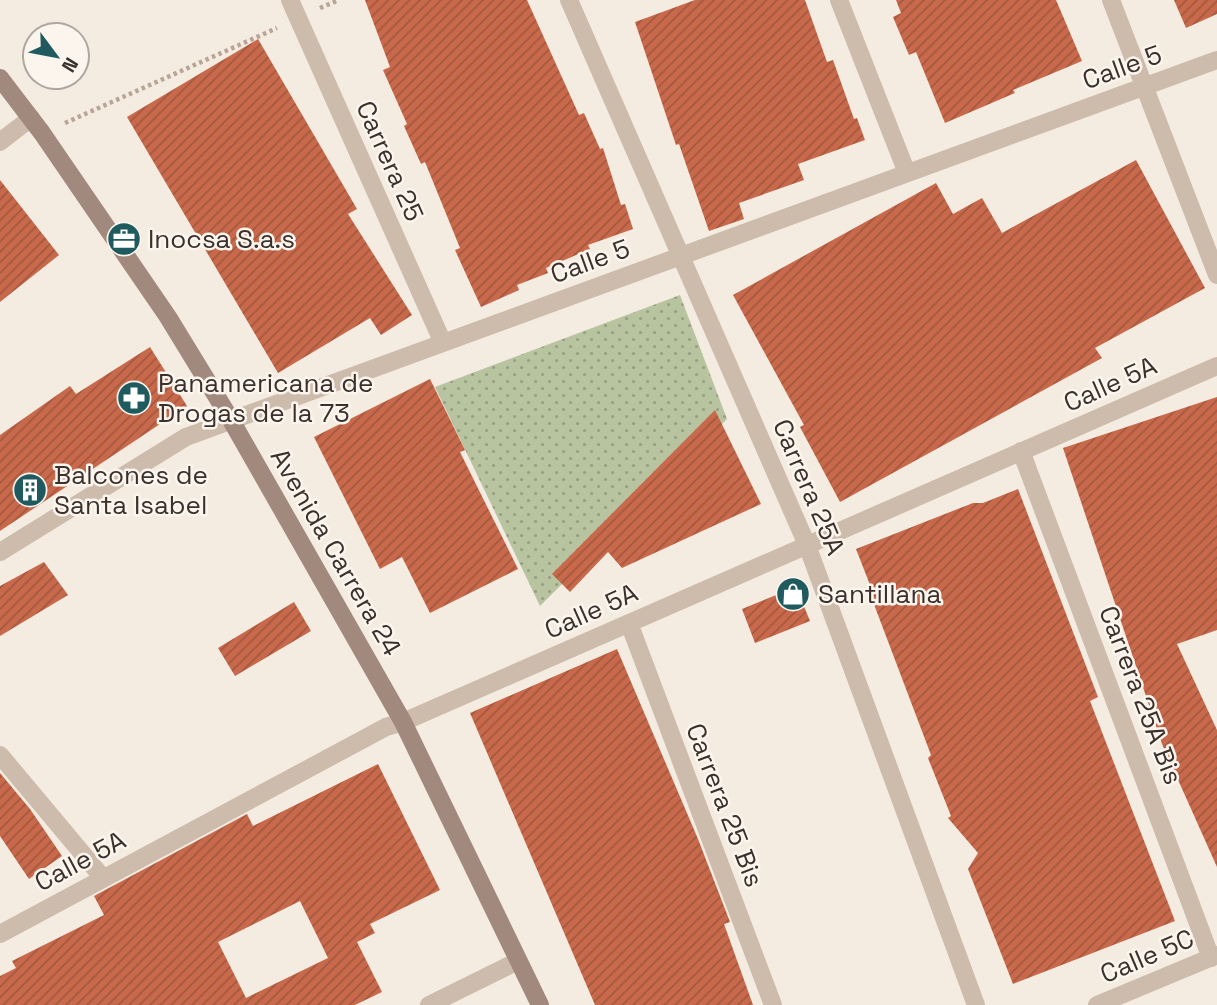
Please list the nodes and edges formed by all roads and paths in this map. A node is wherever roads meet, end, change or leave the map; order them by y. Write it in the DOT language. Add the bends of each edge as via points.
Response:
graph roads {
  1 [pos="290,0"];
  2 [pos="569,0"];
  3 [pos="839,0"];
  4 [pos="1111,0"];
  5 [pos="298,18"];
  6 [pos="1217,60"];
  7 [pos="0,78"];
  8 [pos="1145,86"];
  9 [pos="31,118"];
  10 [pos="42,133"];
  11 [pos="0,142"];
  12 [pos="906,173"];
  13 [pos="681,256"];
  14 [pos="1217,275"];
  15 [pos="443,342"];
  16 [pos="1217,366"];
  17 [pos="231,420"];
  18 [pos="1021,451"];
  19 [pos="807,545"];
  20 [pos="0,552"];
  21 [pos="629,623"];
  22 [pos="403,722"];
  23 [pos="0,755"];
  24 [pos="103,878"];
  25 [pos="0,934"];
  26 [pos="1214,956"];
  27 [pos="518,961"];
  28 [pos="429,1005"];
  29 [pos="540,1005"];
  30 [pos="773,1005"];
  31 [pos="976,1005"];
  32 [pos="1097,1005"];
  1 -- 5 [label="street, Carrera 25"];
  2 -- 13 [label="street, Carrera 25A"];
  3 -- 12 [label="street"];
  4 -- 8 [label="street"];
  5 -- 10 [label="path"];
  5 -- 15 [label="street, Carrera 25"];
  6 -- 8 [label="street, Calle 5"];
  7 -- 9 [label="main road, Avenida Carrera 24"];
  8 -- 12 [label="street, Calle 5"];
  8 -- 14 [label="street"];
  9 -- 10 [label="main road, Avenida Carrera 24"];
  9 -- 11 [label="street"];
  10 -- 17 [label="main road, Avenida Carrera 24" via="168,317"];
  12 -- 13 [label="street, Calle 5"];
  13 -- 15 [label="street, Calle 5"];
  13 -- 19 [label="street, Carrera 25A"];
  15 -- 17 [label="street, Calle 5"];
  16 -- 18 [label="street, Calle 5A"];
  17 -- 20 [label="street, Calle 5" via="186,437"];
  17 -- 22 [label="main road, Avenida Carrera 24"];
  18 -- 19 [label="street, Calle 5A"];
  18 -- 26 [label="street, Carrera 25A Bis"];
  19 -- 21 [label="street, Calle 5A"];
  19 -- 31 [label="street, Carrera 25A"];
  21 -- 22 [label="street, Calle 5A"];
  21 -- 30 [label="street, Carrera 25 Bis"];
  22 -- 24 [label="street, Calle 5A"];
  22 -- 27 [label="main road, Avenida Carrera 24"];
  23 -- 24 [label="street"];
  24 -- 25 [label="street, Calle 5A"];
  26 -- 32 [label="street, Calle 5C"];
  27 -- 28 [label="street"];
  27 -- 29 [label="main road, Avenida Carrera 24"];
}
